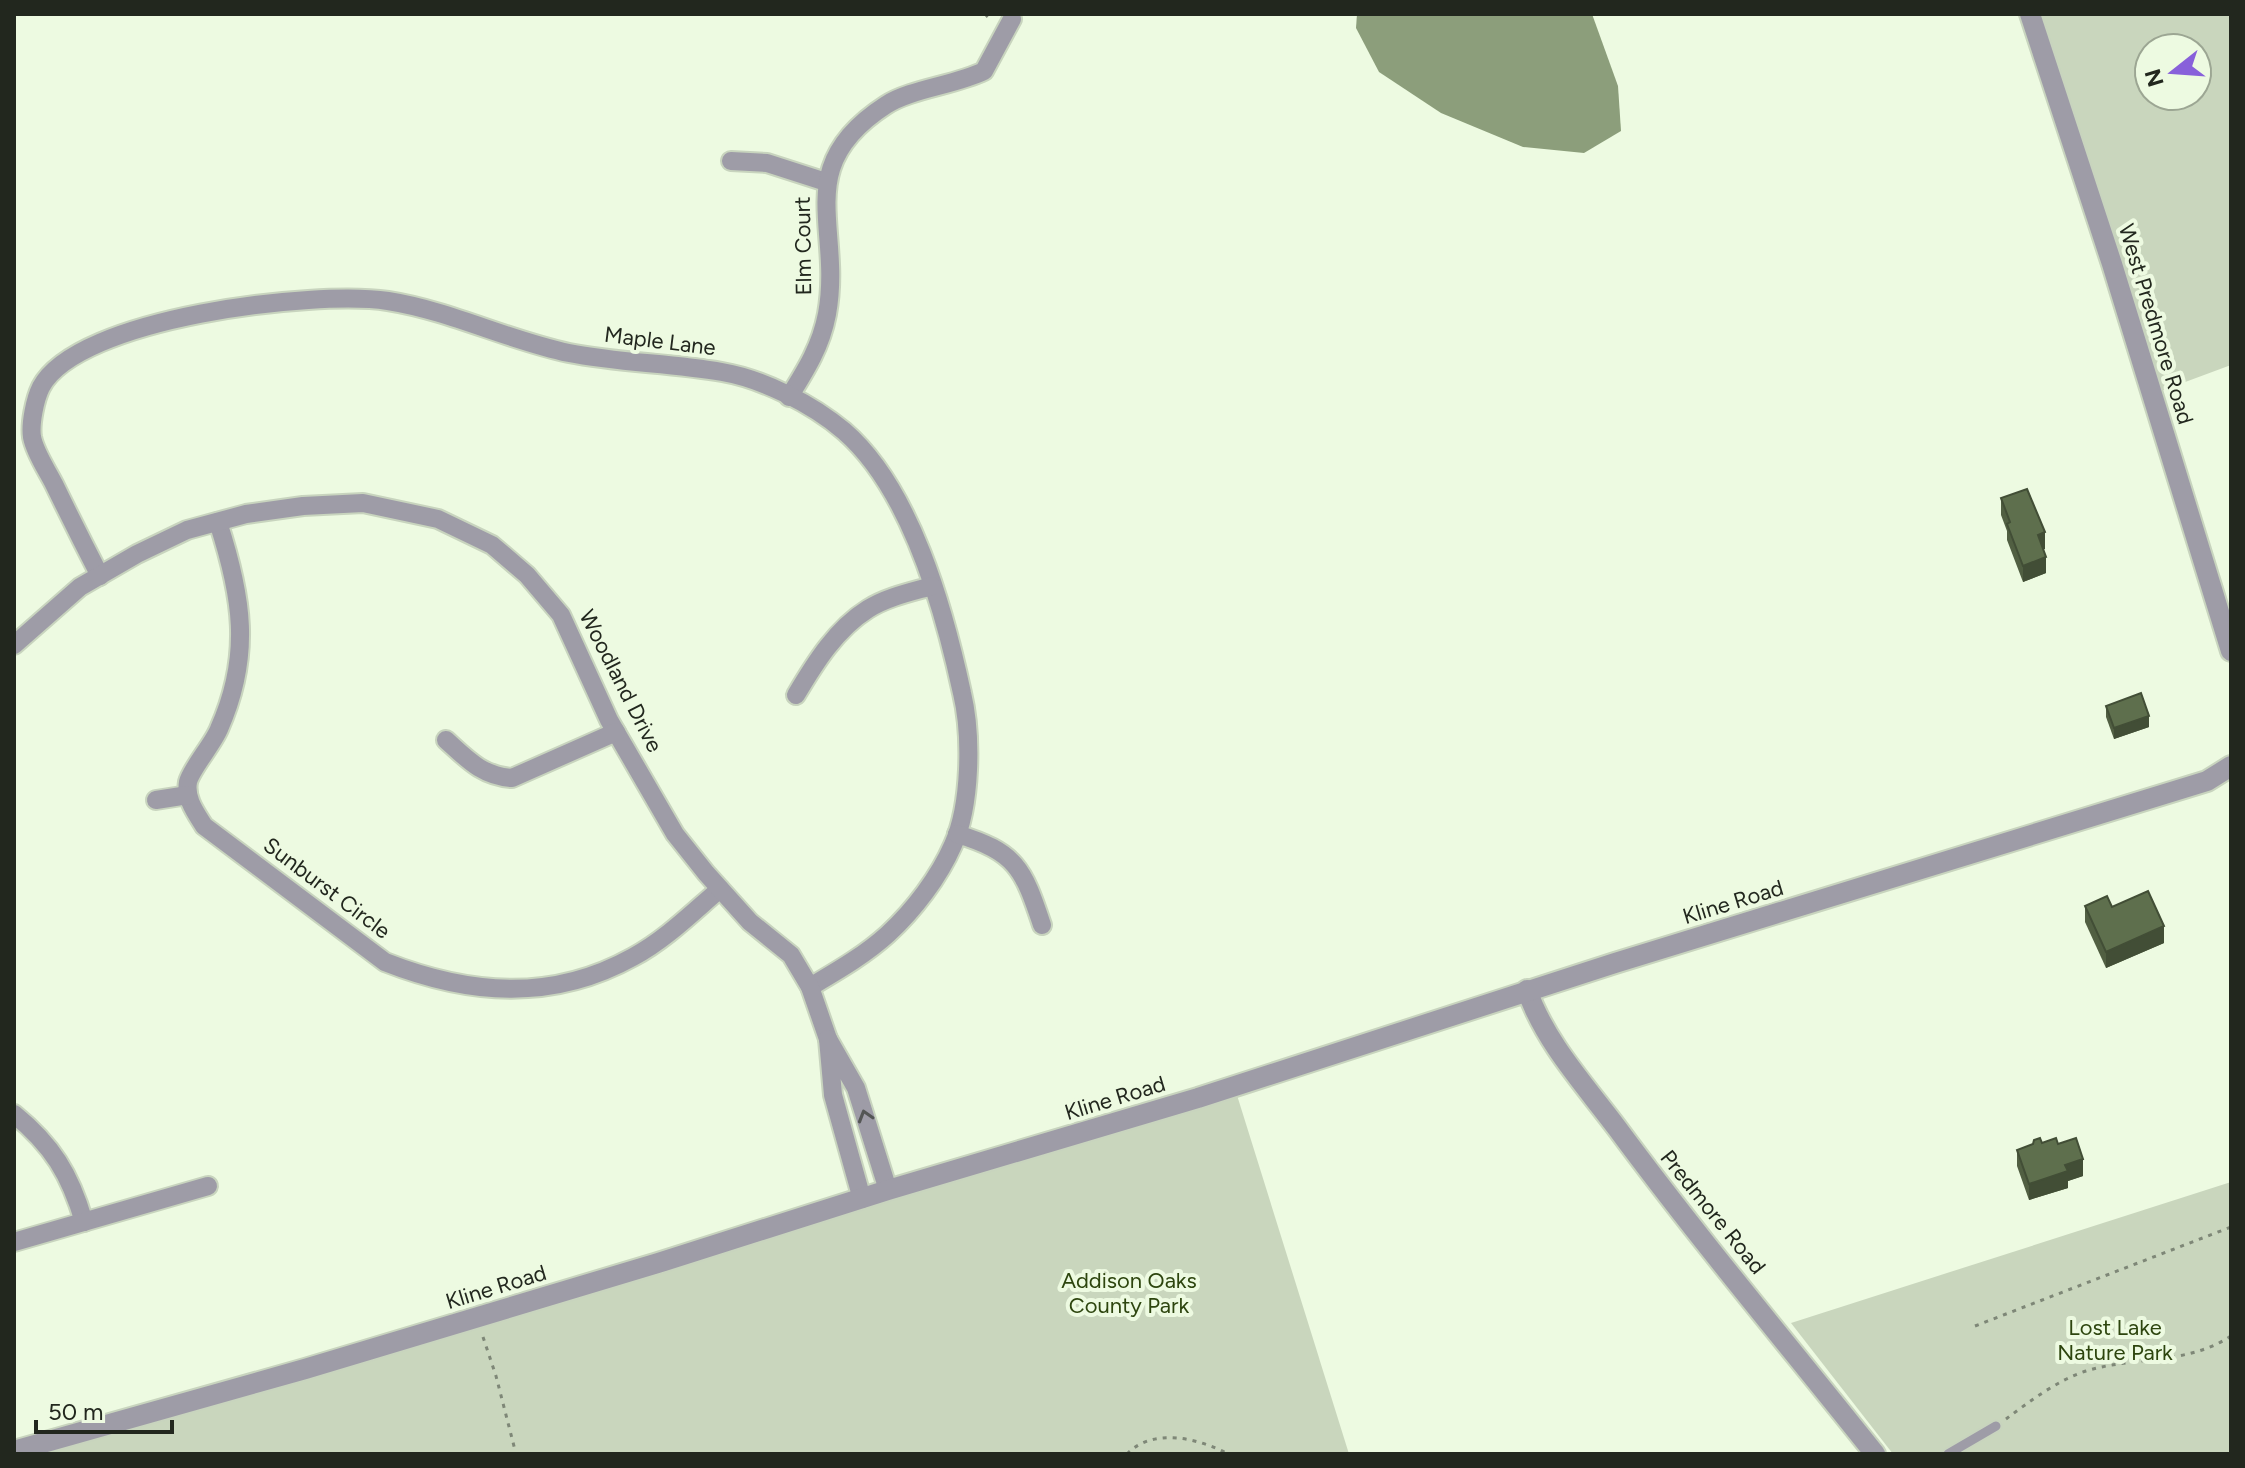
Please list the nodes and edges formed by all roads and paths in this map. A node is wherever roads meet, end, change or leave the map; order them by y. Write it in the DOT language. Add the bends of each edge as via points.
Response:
graph roads {
  1 [pos="2030,14"];
  2 [pos="1012,19"];
  3 [pos="731,161"];
  4 [pos="826,182"];
  5 [pos="789,397"];
  6 [pos="218,522"];
  7 [pos="100,576"];
  8 [pos="932,586"];
  9 [pos="14,645"];
  10 [pos="2231,651"];
  11 [pos="796,695"];
  12 [pos="616,732"];
  13 [pos="446,740"];
  14 [pos="2229,770"];
  15 [pos="188,795"];
  16 [pos="156,800"];
  17 [pos="957,834"];
  18 [pos="720,889"];
  19 [pos="1042,925"];
  20 [pos="810,987"];
  21 [pos="1527,990"];
  22 [pos="828,1039"];
  23 [pos="14,1114"];
  24 [pos="208,1186"];
  25 [pos="888,1190"];
  26 [pos="862,1199"];
  27 [pos="84,1222"];
  28 [pos="2231,1227"];
  29 [pos="14,1242"];
  30 [pos="476,1318"];
  31 [pos="1975,1326"];
  32 [pos="2231,1336"];
  33 [pos="1996,1426"];
  34 [pos="14,1451"];
  35 [pos="516,1454"];
  36 [pos="1127,1454"];
  37 [pos="1228,1454"];
  38 [pos="1875,1454"];
  39 [pos="1948,1454"];
  1 -- 10 [label="street, West Predmore Road"];
  2 -- 4 [label="street, Elm Court" via="984,71 889,102 836,154"];
  3 -- 4 [label="street, Elm Court" via="767,163"];
  4 -- 5 [label="street, Elm Court" via="827,314 815,354"];
  5 -- 7 [label="street, Maple Lane" via="726,372 567,352 382,300 251,305 187,316 79,353 56,367 40,388 32,437"];
  5 -- 8 [label="street, Maple Lane" via="845,432 876,468 910,524"];
  6 -- 7 [label="street, Woodland Drive" via="187,530"];
  6 -- 12 [label="street, Woodland Drive" via="303,506 363,503 438,519 492,545 561,615"];
  6 -- 15 [label="street" via="240,604 238,662 233,694 218,732 188,779"];
  7 -- 9 [label="street, Woodland Drive"];
  8 -- 11 [label="street" via="867,609 818,658"];
  8 -- 17 [label="street, Maple Lane" via="966,709 965,800"];
  12 -- 13 [label="street" via="512,778 480,770"];
  12 -- 18 [label="street, Woodland Drive" via="675,834"];
  14 -- 21 [label="street, Kline Road"];
  15 -- 16 [label="street"];
  15 -- 18 [label="street, Sunburst Circle" via="204,826 385,962 494,990 549,988 634,957"];
  17 -- 19 [label="street" via="989,844 1010,858"];
  17 -- 20 [label="street, Maple Lane" via="932,882 889,933"];
  18 -- 20 [label="street, Woodland Drive" via="791,955"];
  20 -- 22 [label="street, Woodland Drive"];
  21 -- 25 [label="street, Kline Road" via="1198,1098"];
  21 -- 38 [label="street, Predmore Road" via="1549,1037 1622,1135"];
  25 -- 22 [label="street, Woodland Drive, one-way" via="856,1088"];
  22 -- 26 [label="street, Woodland Drive" via="833,1095"];
  23 -- 27 [label="street" via="51,1149"];
  24 -- 27 [label="street"];
  25 -- 26 [label="street, Kline Road"];
  26 -- 30 [label="street, Kline Road"];
  27 -- 29 [label="street"];
  28 -- 31 [label="path"];
  30 -- 34 [label="street, Kline Road"];
  30 -- 35 [label="path"];
  32 -- 33 [label="path" via="2189,1355 2086,1371"];
  33 -- 39 [label="lane"];
  36 -- 37 [label="path" via="1164,1436"];
}
